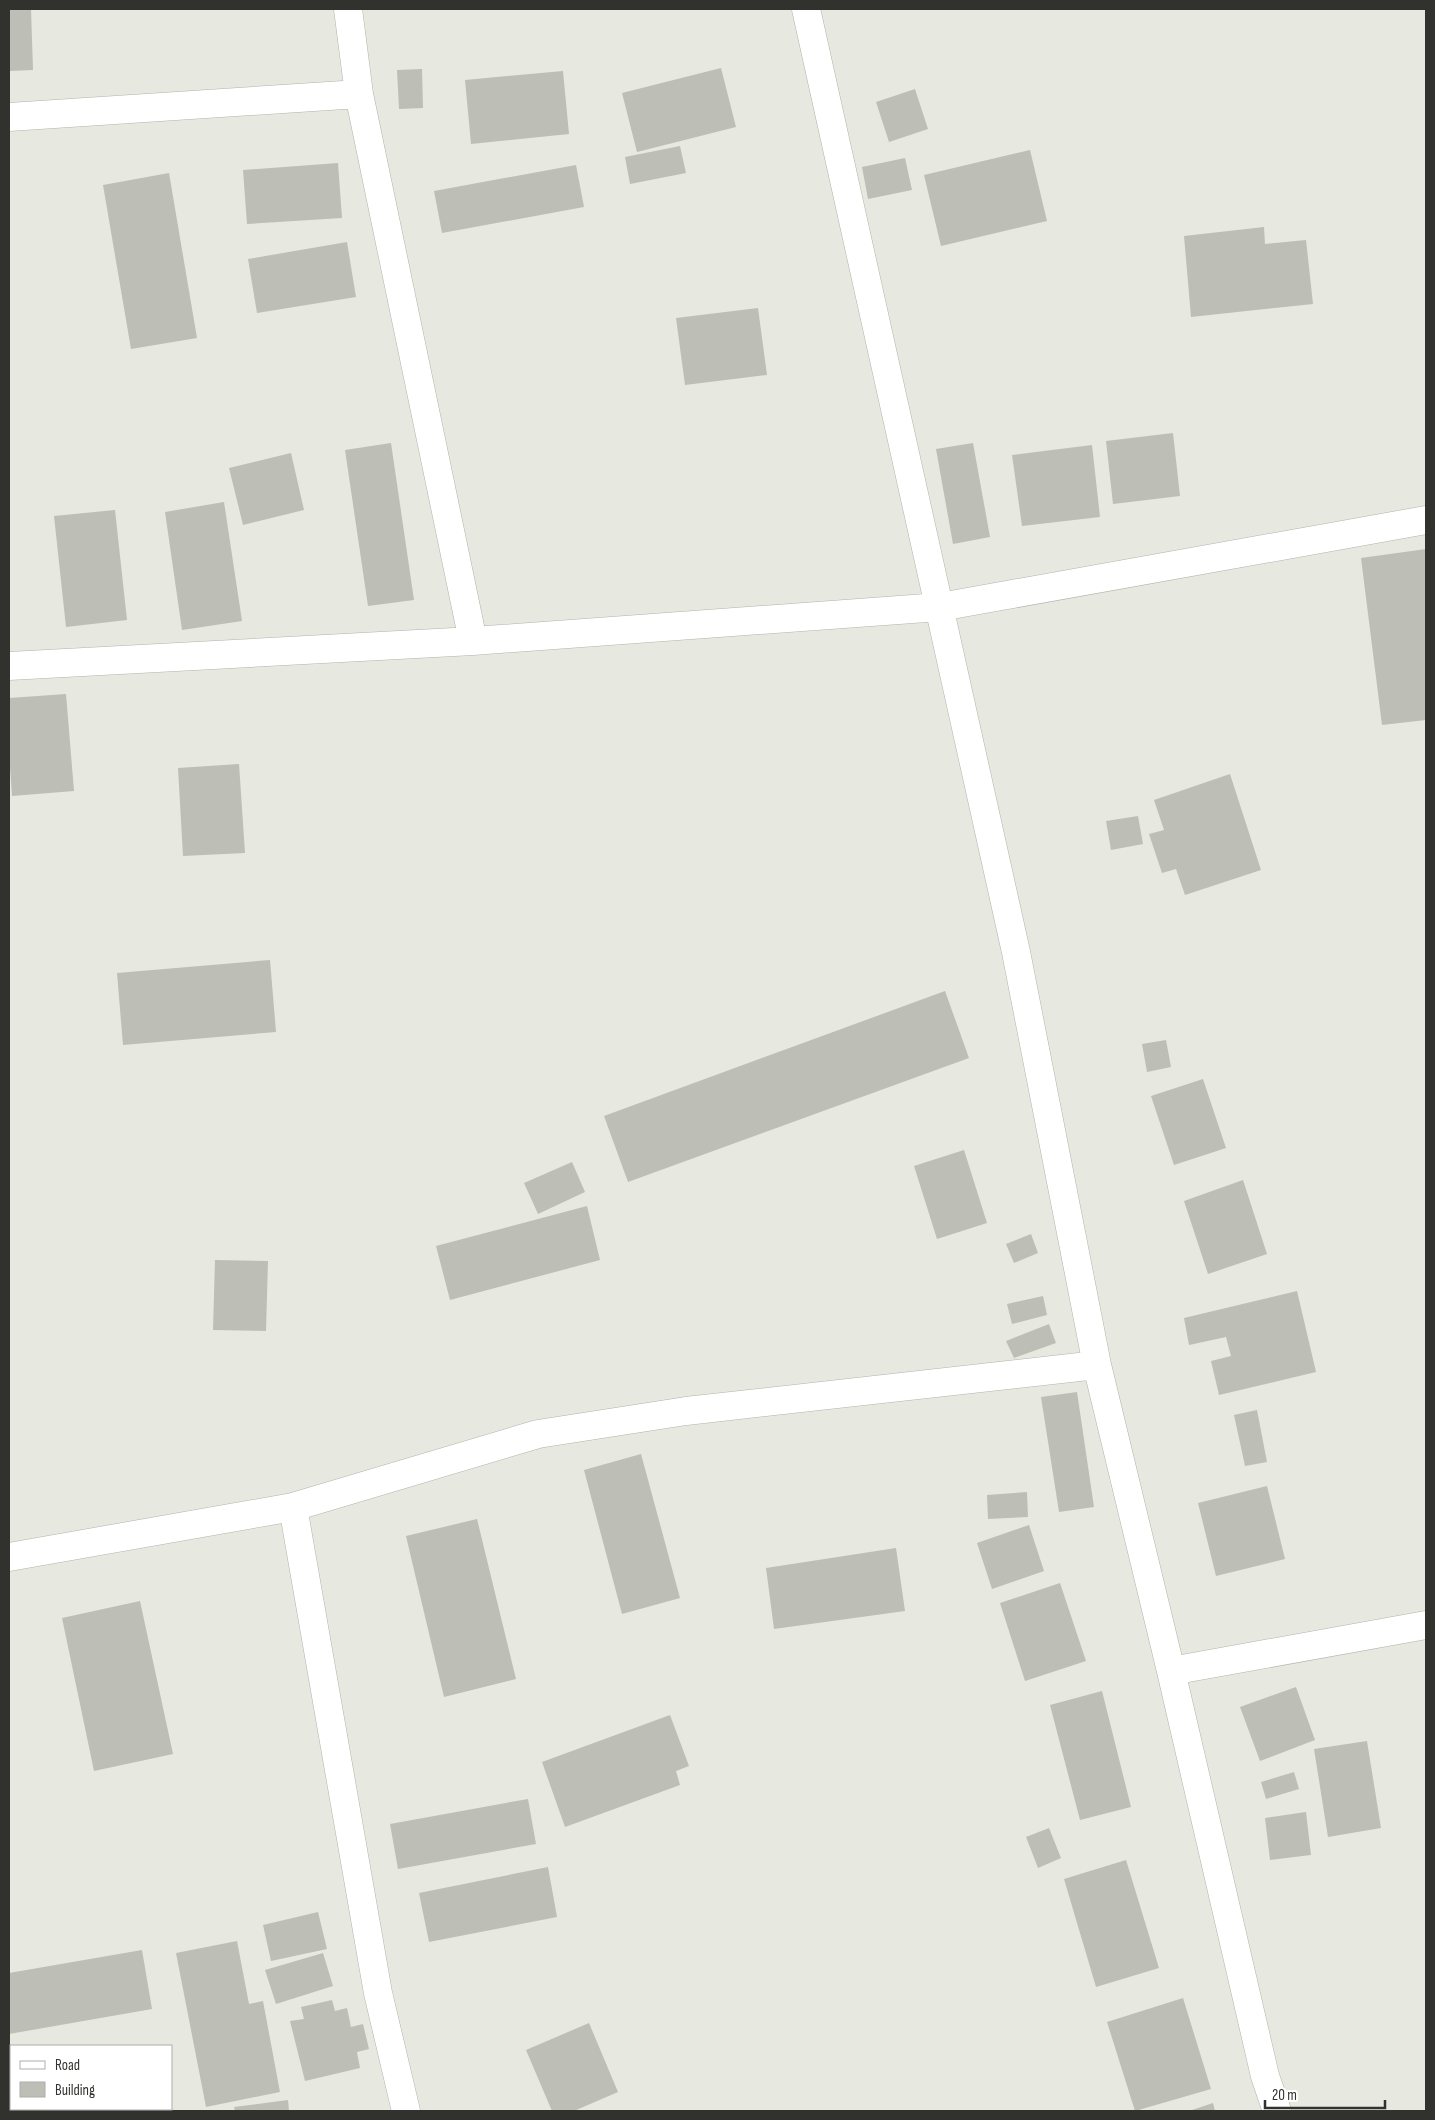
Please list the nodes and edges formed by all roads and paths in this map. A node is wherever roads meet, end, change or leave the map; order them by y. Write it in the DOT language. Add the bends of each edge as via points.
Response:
graph roads {
  1 [pos="348,9"];
  2 [pos="806,9"];
  3 [pos="359,94"];
  4 [pos="9,117"];
  5 [pos="1426,520"];
  6 [pos="940,607"];
  7 [pos="473,641"];
  8 [pos="9,666"];
  9 [pos="1097,1365"];
  10 [pos="293,1507"];
  11 [pos="11,1549"];
  12 [pos="1426,1625"];
  13 [pos="1171,1671"];
  14 [pos="406,2111"];
  15 [pos="1277,2111"];
  1 -- 3 [label="street"];
  2 -- 6 [label="street"];
  3 -- 4 [label="street"];
  3 -- 7 [label="street"];
  5 -- 6 [label="street"];
  6 -- 7 [label="street"];
  6 -- 9 [label="street" via="1016,952"];
  7 -- 8 [label="street"];
  9 -- 10 [label="street" via="686,1411 538,1434"];
  9 -- 13 [label="street"];
  10 -- 11 [label="street"];
  10 -- 14 [label="street" via="378,1993"];
  12 -- 13 [label="street"];
  13 -- 15 [label="street" via="1265,2076"];
}
